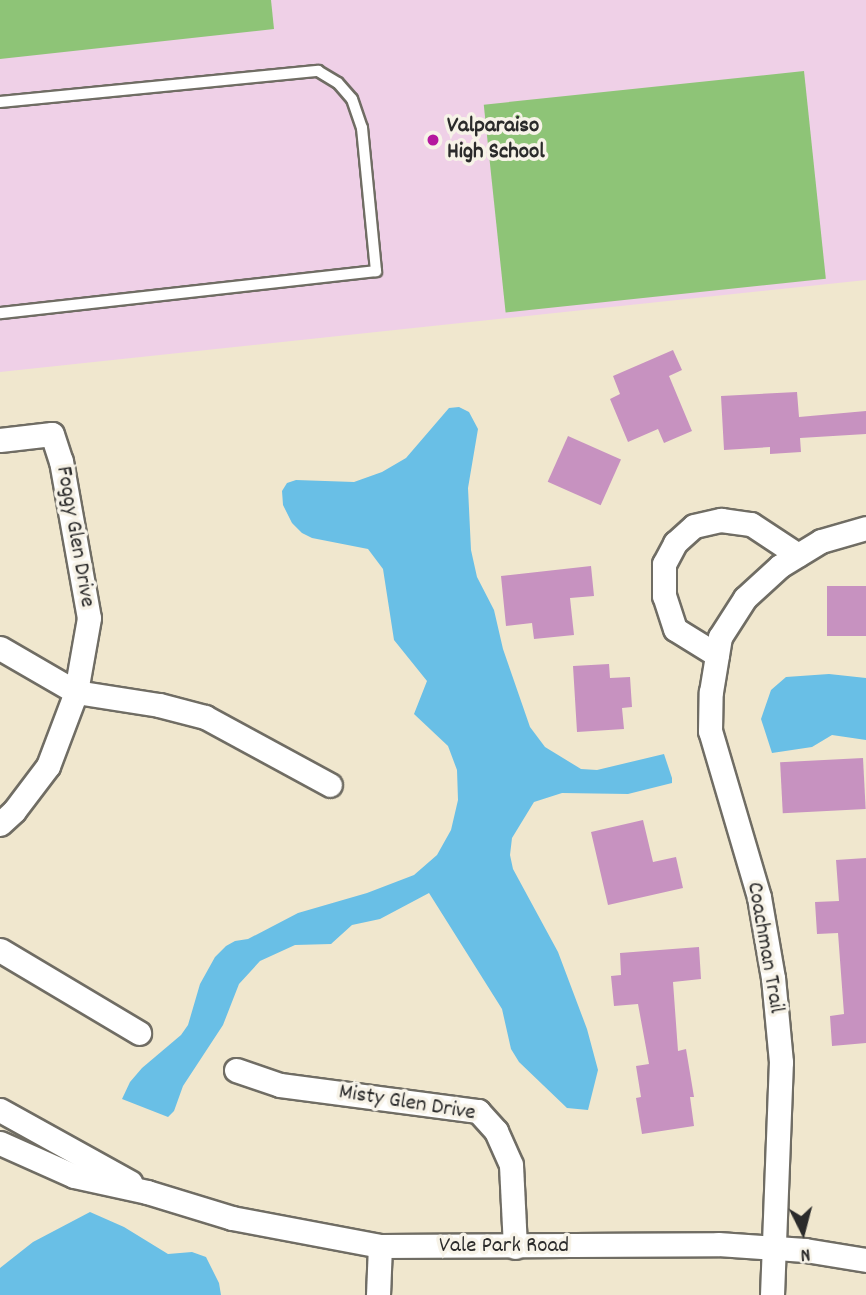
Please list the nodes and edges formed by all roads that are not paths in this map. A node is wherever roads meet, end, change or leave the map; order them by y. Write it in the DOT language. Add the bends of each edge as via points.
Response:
graph roads {
  1 [pos="0,102"];
  2 [pos="0,313"];
  3 [pos="0,440"];
  4 [pos="866,528"];
  5 [pos="797,555"];
  6 [pos="0,648"];
  7 [pos="717,655"];
  8 [pos="76,692"];
  9 [pos="330,785"];
  10 [pos="0,824"];
  11 [pos="0,950"];
  12 [pos="139,1033"];
  13 [pos="236,1070"];
  14 [pos="0,1110"];
  15 [pos="0,1143"];
  16 [pos="147,1192"];
  17 [pos="380,1246"];
  18 [pos="515,1247"];
  19 [pos="774,1247"];
  20 [pos="866,1260"];
  21 [pos="378,1295"];
  22 [pos="772,1295"];
  1 -- 2 [label="lane" via="318,71 352,99 362,128 376,271"];
  3 -- 8 [label="street, Foggy Glen Drive" via="52,434 61,461 89,618"];
  4 -- 5 [label="street, Coachman Trail" via="821,541"];
  5 -- 7 [label="street, Coachman Trail" via="746,598 720,638"];
  5 -- 7 [label="street" via="751,524 721,520 694,526 675,543 664,564 664,596 675,629"];
  6 -- 8 [label="street"];
  7 -- 19 [label="street, Coachman Trail" via="710,730 759,897 781,1062"];
  8 -- 9 [label="street" via="159,705 205,718"];
  8 -- 10 [label="street, Foggy Glen Drive" via="48,766"];
  11 -- 12 [label="street"];
  13 -- 18 [label="street, Misty Glen Drive" via="280,1085 478,1111 496,1131 510,1165"];
  14 -- 16 [label="street, Vale Park Road"];
  15 -- 16 [label="street, Vale Park Road" via="74,1176"];
  16 -- 17 [label="street, Vale Park Road" via="232,1218"];
  17 -- 18 [label="street, Vale Park Road"];
  17 -- 21 [label="street"];
  18 -- 19 [label="street, Vale Park Road"];
  19 -- 20 [label="street, Vale Park Road"];
  19 -- 22 [label="street, Coachman Trail"];
}
